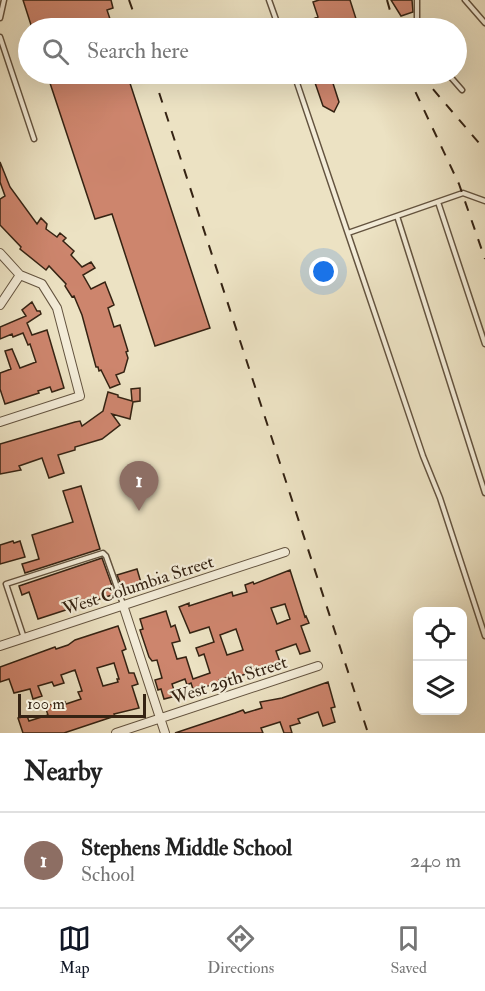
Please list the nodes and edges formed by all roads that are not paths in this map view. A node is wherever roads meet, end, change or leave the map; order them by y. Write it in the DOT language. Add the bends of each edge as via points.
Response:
graph roads {
  1 [pos="4,0"];
  2 [pos="269,0"];
  3 [pos="417,0"];
  4 [pos="465,0"];
  5 [pos="0,18"];
  6 [pos="275,18"];
  7 [pos="417,18"];
  8 [pos="485,23"];
  9 [pos="0,37"];
  10 [pos="297,84"];
  11 [pos="457,84"];
  12 [pos="462,90"];
  13 [pos="34,139"];
  14 [pos="485,201"];
  15 [pos="438,202"];
  16 [pos="397,216"];
  17 [pos="348,233"];
  18 [pos="0,253"];
  19 [pos="20,275"];
  20 [pos="0,305"];
  21 [pos="485,344"];
  22 [pos="0,423"];
  23 [pos="485,493"];
  24 [pos="285,552"];
  25 [pos="123,605"];
  26 [pos="485,636"];
  27 [pos="24,638"];
  28 [pos="0,646"];
  29 [pos="318,666"];
  30 [pos="160,718"];
  31 [pos="116,733"];
  32 [pos="165,733"];
  1 -- 5 [label="lane"];
  2 -- 6 [label="lane"];
  3 -- 7 [label="lane"];
  4 -- 8 [label="lane"];
  9 -- 13 [label="lane"];
  10 -- 17 [label="lane"];
  11 -- 12 [label="lane"];
  14 -- 15 [label="lane" via="463,193"];
  15 -- 16 [label="lane"];
  15 -- 21 [label="lane"];
  16 -- 17 [label="lane"];
  16 -- 23 [label="lane"];
  17 -- 26 [label="lane"];
  18 -- 19 [label="street"];
  19 -- 20 [label="street"];
  19 -- 22 [label="street" via="42,284 57,309 80,396"];
  24 -- 25 [label="street, West Columbia Street"];
  25 -- 27 [label="street, West Columbia Street"];
  25 -- 27 [label="lane" via="103,553 6,584"];
  25 -- 30 [label="street"];
  27 -- 28 [label="street, West Columbia Street"];
  29 -- 30 [label="street, West 29th Street"];
  30 -- 31 [label="street, West 29th Street"];
  30 -- 32 [label="street"];
}
